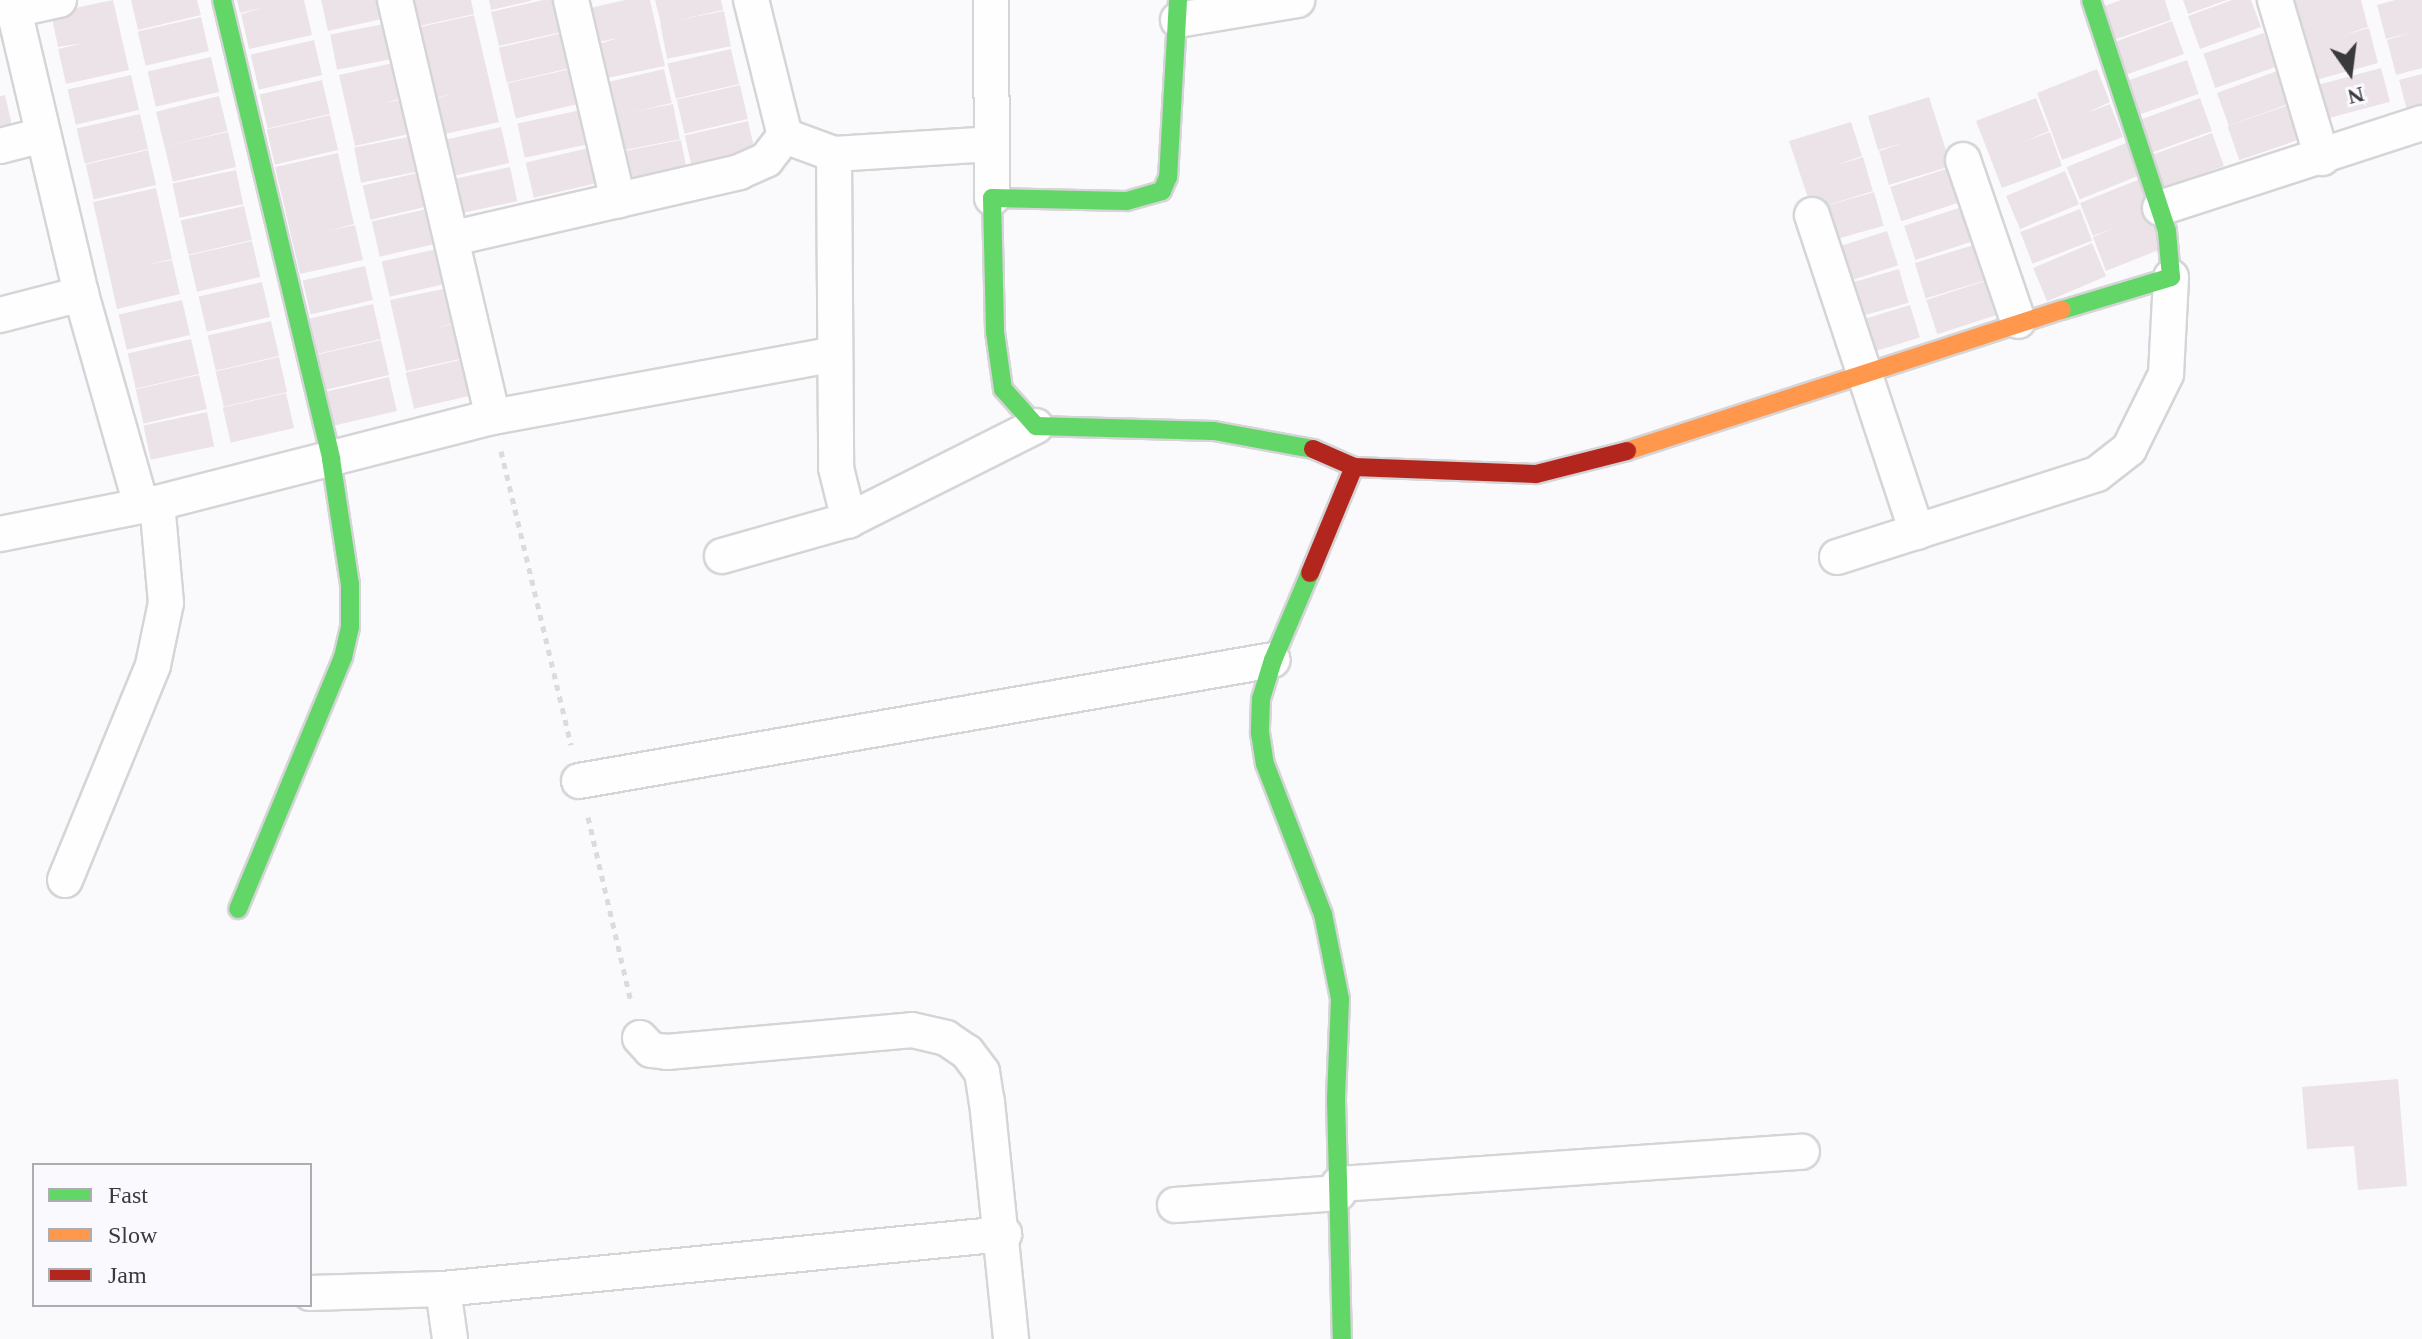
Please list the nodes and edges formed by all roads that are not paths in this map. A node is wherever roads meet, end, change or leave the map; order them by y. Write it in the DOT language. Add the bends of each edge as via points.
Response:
graph roads {
  1 [pos="59,0"];
  2 [pos="222,0"];
  3 [pos="395,0"];
  4 [pos="571,0"];
  5 [pos="751,0"];
  6 [pos="991,0"];
  7 [pos="1297,0"];
  8 [pos="2091,0"];
  9 [pos="2275,0"];
  10 [pos="13,5"];
  11 [pos="1178,10"];
  12 [pos="2422,123"];
  13 [pos="43,135"];
  14 [pos="785,136"];
  15 [pos="991,144"];
  16 [pos="0,146"];
  17 [pos="834,154"];
  18 [pos="2322,158"];
  19 [pos="1963,160"];
  20 [pos="992,198"];
  21 [pos="618,201"];
  22 [pos="2160,208"];
  23 [pos="1812,215"];
  24 [pos="454,238"];
  25 [pos="2171,277"];
  26 [pos="81,294"];
  27 [pos="0,315"];
  28 [pos="2018,321"];
  29 [pos="831,355"];
  30 [pos="1863,371"];
  31 [pos="493,417"];
  32 [pos="1036,426"];
  33 [pos="331,459"];
  34 [pos="1354,467"];
  35 [pos="149,504"];
  36 [pos="849,520"];
  37 [pos="1917,532"];
  38 [pos="0,534"];
  39 [pos="722,556"];
  40 [pos="1837,557"];
  41 [pos="1273,660"];
  42 [pos="579,781"];
  43 [pos="65,880"];
  44 [pos="238,909"];
  45 [pos="640,1038"];
  46 [pos="1802,1152"];
  47 [pos="1339,1189"];
  48 [pos="1175,1205"];
  49 [pos="1004,1234"];
  50 [pos="443,1289"];
  51 [pos="312,1293"];
  52 [pos="450,1339"];
  53 [pos="1011,1339"];
  54 [pos="1342,1339"];
  1 -- 10 [label="street"];
  2 -- 33 [label="street"];
  3 -- 24 [label="street"];
  4 -- 21 [label="street"];
  5 -- 14 [label="street"];
  6 -- 15 [label="street"];
  7 -- 11 [label="street"];
  8 -- 22 [label="street"];
  9 -- 18 [label="street"];
  10 -- 13 [label="street"];
  11 -- 20 [label="street" via="1168,177 1162,191 1126,201"];
  12 -- 18 [label="street"];
  13 -- 16 [label="street"];
  13 -- 26 [label="street"];
  14 -- 17 [label="street"];
  14 -- 21 [label="street" via="776,152 757,166"];
  15 -- 17 [label="street"];
  15 -- 20 [label="street"];
  17 -- 29 [label="street"];
  18 -- 22 [label="street"];
  19 -- 28 [label="street"];
  20 -- 32 [label="street" via="997,364 1003,389"];
  21 -- 24 [label="street"];
  22 -- 25 [label="street" via="2170,245"];
  23 -- 30 [label="street"];
  24 -- 31 [label="street"];
  25 -- 28 [label="street"];
  25 -- 37 [label="street" via="2166,374 2129,449 2097,474"];
  26 -- 27 [label="street"];
  26 -- 35 [label="street"];
  28 -- 30 [label="street"];
  29 -- 31 [label="street"];
  29 -- 36 [label="street" via="836,468"];
  30 -- 34 [label="street" via="1665,441 1536,474"];
  30 -- 37 [label="street"];
  31 -- 33 [label="street"];
  32 -- 34 [label="street" via="1214,431 1315,449"];
  32 -- 36 [label="street"];
  33 -- 35 [label="street"];
  33 -- 44 [label="street" via="350,584 350,627 330,693"];
  34 -- 41 [label="street"];
  35 -- 38 [label="street"];
  35 -- 43 [label="street" via="166,603 153,665"];
  36 -- 39 [label="street"];
  37 -- 40 [label="street"];
  41 -- 42 [label="street"];
  41 -- 47 [label="street" via="1261,699 1265,764 1323,914 1340,999"];
  45 -- 49 [label="street" via="651,1050 667,1052 912,1030 946,1038 982,1072"];
  46 -- 47 [label="street"];
  47 -- 48 [label="street"];
  47 -- 54 [label="street"];
  49 -- 50 [label="street"];
  49 -- 53 [label="street"];
  50 -- 51 [label="street"];
  50 -- 52 [label="street"];
}
